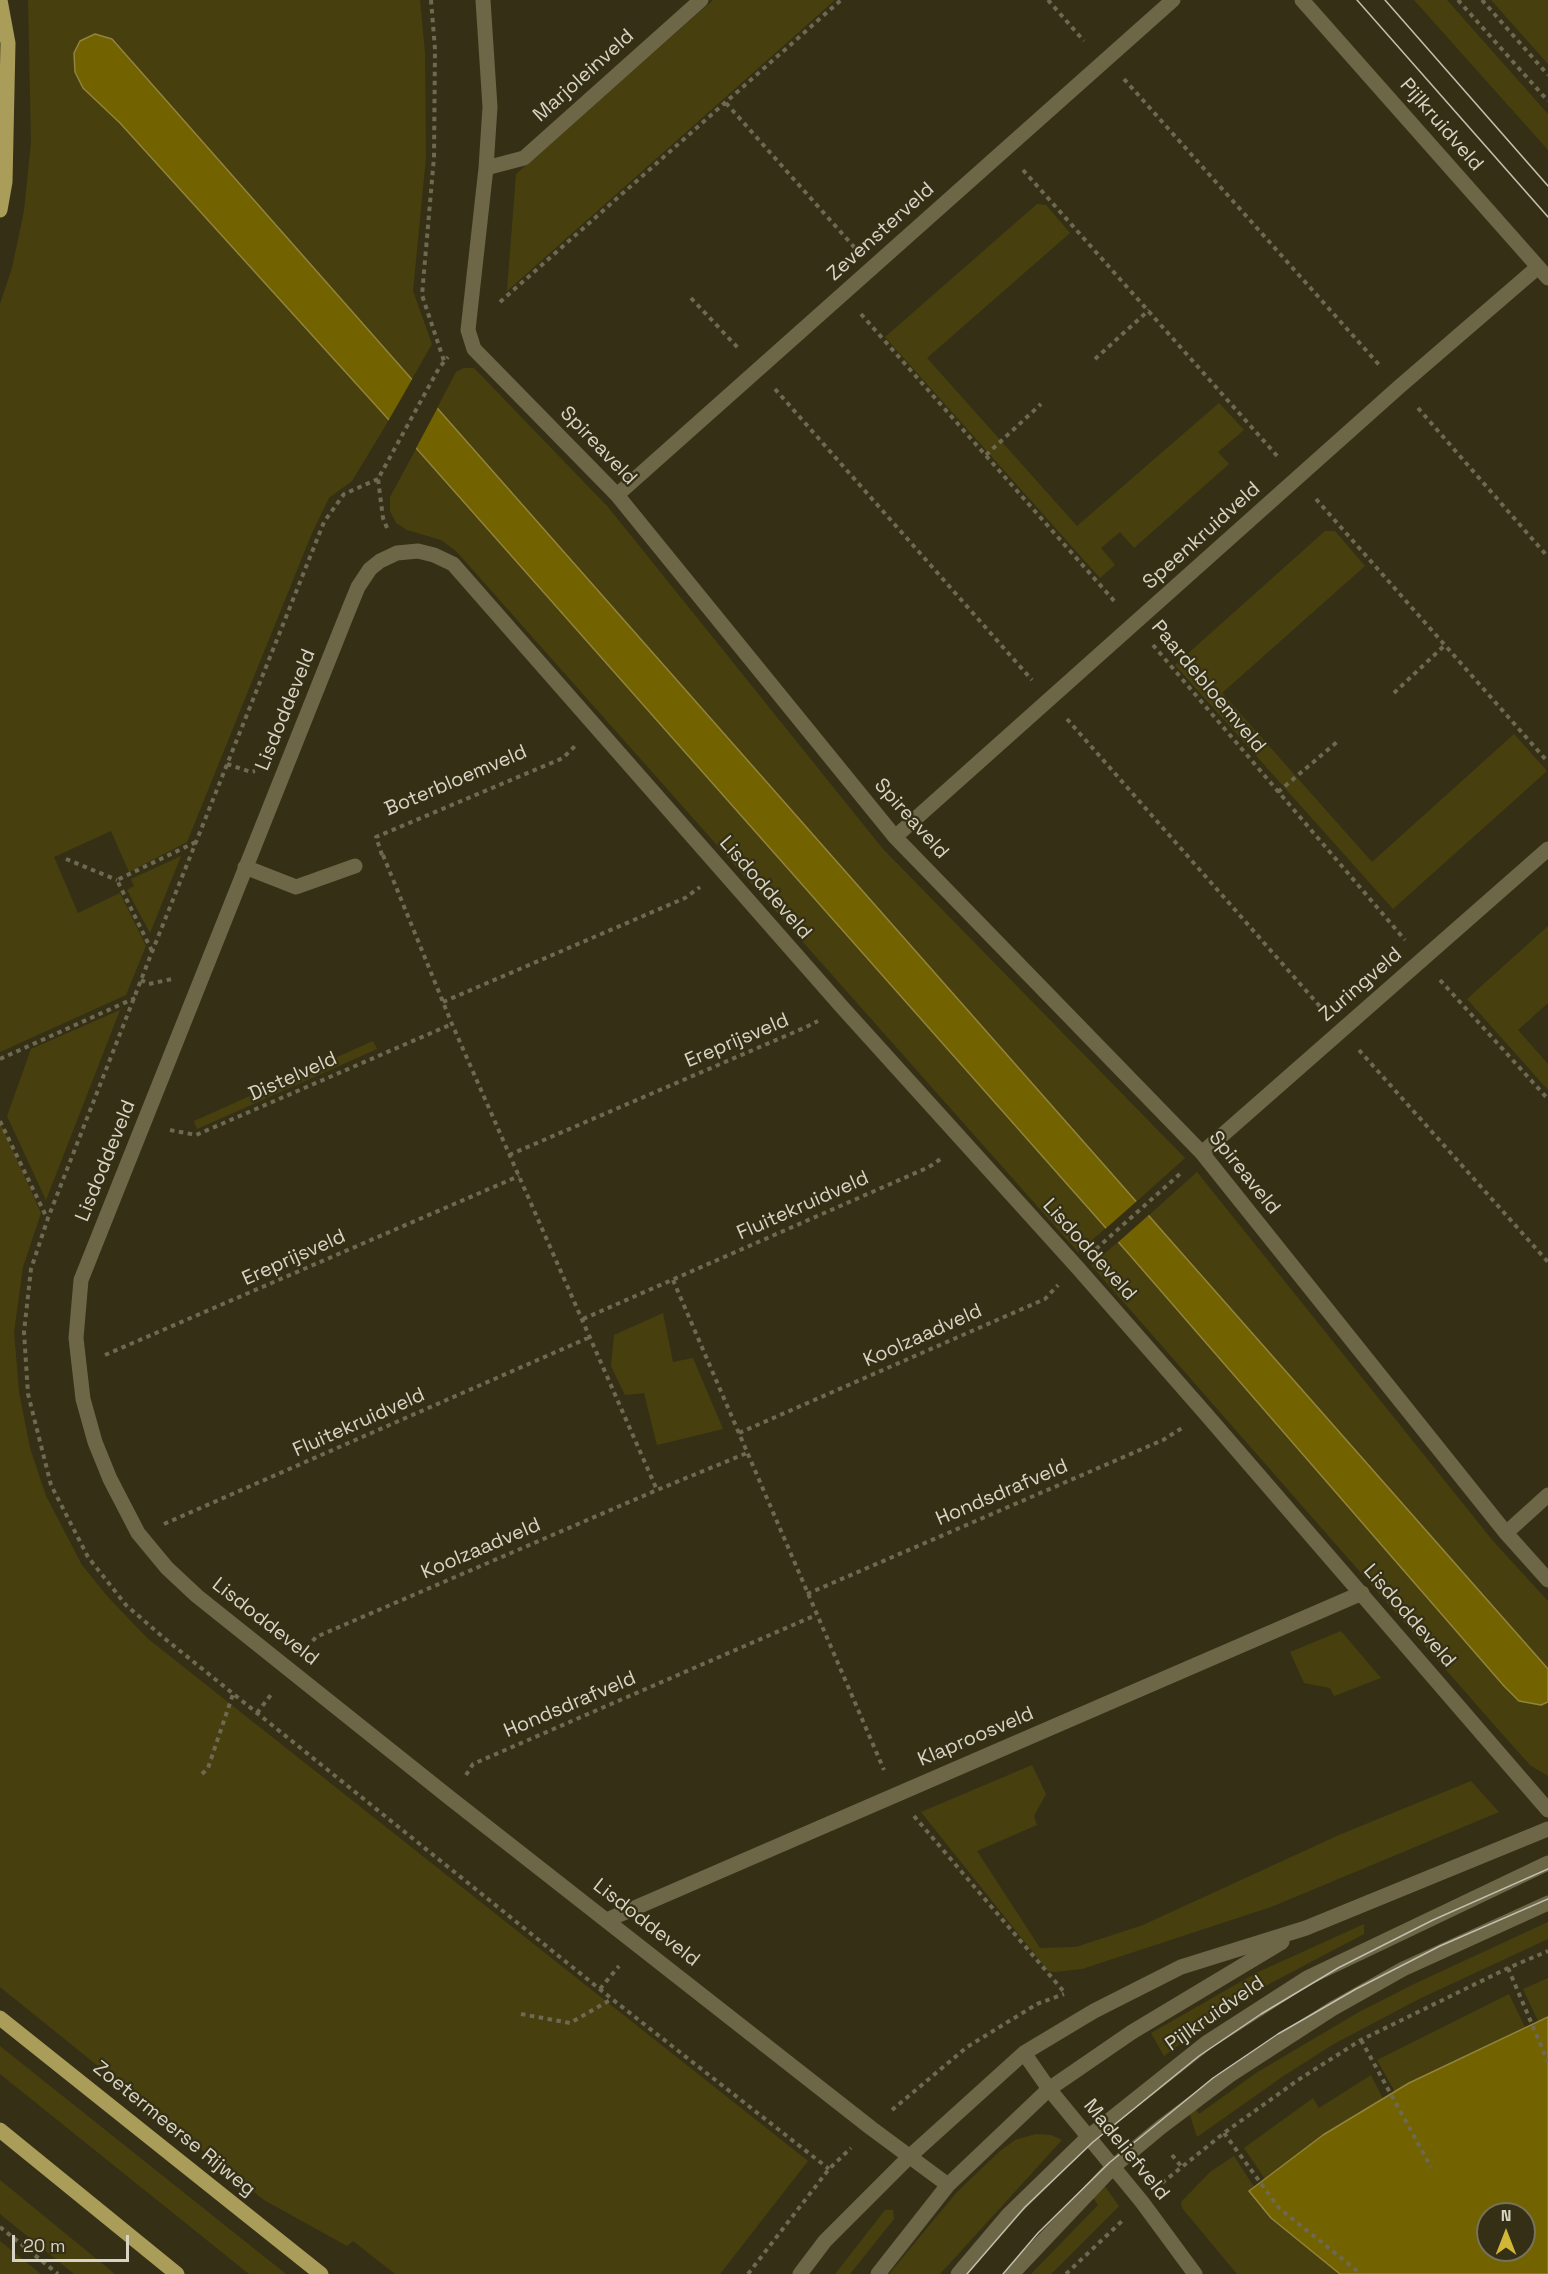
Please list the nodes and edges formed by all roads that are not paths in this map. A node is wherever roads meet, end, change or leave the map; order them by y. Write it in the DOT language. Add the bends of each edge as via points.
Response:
graph roads {
  1 [pos="0,0"];
  2 [pos="483,0"];
  3 [pos="701,0"];
  4 [pos="1173,0"];
  5 [pos="1302,0"];
  6 [pos="486,168"];
  7 [pos="0,210"];
  8 [pos="1543,273"];
  9 [pos="617,495"];
  10 [pos="895,837"];
  11 [pos="1548,849"];
  12 [pos="355,866"];
  13 [pos="246,867"];
  14 [pos="1202,1153"];
  15 [pos="1548,1495"];
  16 [pos="1506,1533"];
  17 [pos="1548,1580"];
  18 [pos="1362,1593"];
  19 [pos="1548,1810"];
  20 [pos="1548,1828"];
  21 [pos="1548,1863"];
  22 [pos="1548,1903"];
  23 [pos="607,1920"];
  24 [pos="1306,1928"];
  25 [pos="0,2018"];
  26 [pos="1024,2053"];
  27 [pos="1049,2089"];
  28 [pos="0,2130"];
  29 [pos="1088,2136"];
  30 [pos="909,2157"];
  31 [pos="1113,2167"];
  32 [pos="948,2185"];
  33 [pos="177,2274"];
  34 [pos="321,2274"];
  35 [pos="801,2274"];
  36 [pos="878,2274"];
  37 [pos="958,2274"];
  38 [pos="1012,2274"];
  39 [pos="1195,2274"];
  1 -- 7 [label="main road" via="8,43 5,182"];
  2 -- 6 [label="street" via="490,107"];
  3 -- 6 [label="street, Marjoleinveld" via="524,158"];
  4 -- 9 [label="street, Zevensterveld"];
  5 -- 8 [label="street, Pijlkruidveld"];
  6 -- 9 [label="street, Spireaveld" via="468,330 474,349"];
  8 -- 10 [label="street, Speenkruidveld" via="1399,387"];
  9 -- 10 [label="street, Spireaveld"];
  10 -- 14 [label="street, Spireaveld"];
  11 -- 14 [label="street, Zuringveld"];
  12 -- 13 [label="street" via="296,887"];
  13 -- 18 [label="street, Lisdoddeveld" via="358,587 370,569 397,554 417,551 453,564"];
  13 -- 23 [label="street, Lisdoddeveld" via="81,1280 76,1338 83,1399 95,1442 138,1533 166,1568"];
  14 -- 16 [label="street, Spireaveld"];
  15 -- 16 [label="street"];
  16 -- 17 [label="street, Spireaveld"];
  18 -- 19 [label="street, Lisdoddeveld"];
  18 -- 23 [label="street, Klaproosveld"];
  20 -- 24 [label="street, Pijlkruidveld"];
  21 -- 29 [label="street, Pijlkruidveld" via="1306,1978 1206,2043"];
  22 -- 31 [label="street" via="1403,1969 1332,2009 1230,2075"];
  23 -- 30 [label="street, Lisdoddeveld"];
  24 -- 26 [label="street, Pijlkruidveld" via="1181,1967 1111,2001"];
  24 -- 27 [label="street, Pijlkruidveld" via="1132,2032"];
  25 -- 34 [label="main road, Zoetermeerse Rijweg"];
  26 -- 27 [label="street, Madeliefveld"];
  26 -- 30 [label="street, Pijlkruidveld"];
  27 -- 29 [label="street, Madeliefveld"];
  27 -- 32 [label="street, Pijlkruidveld"];
  28 -- 33 [label="main road"];
  29 -- 31 [label="street, Madeliefveld"];
  29 -- 37 [label="street, Pijlkruidveld" via="1008,2215"];
  30 -- 32 [label="street, Lisdoddeveld"];
  30 -- 35 [label="street, Pijlkruidveld" via="825,2241"];
  31 -- 38 [label="street"];
  31 -- 39 [label="street, Madeliefveld"];
  32 -- 36 [label="street, Pijlkruidveld"];
}
